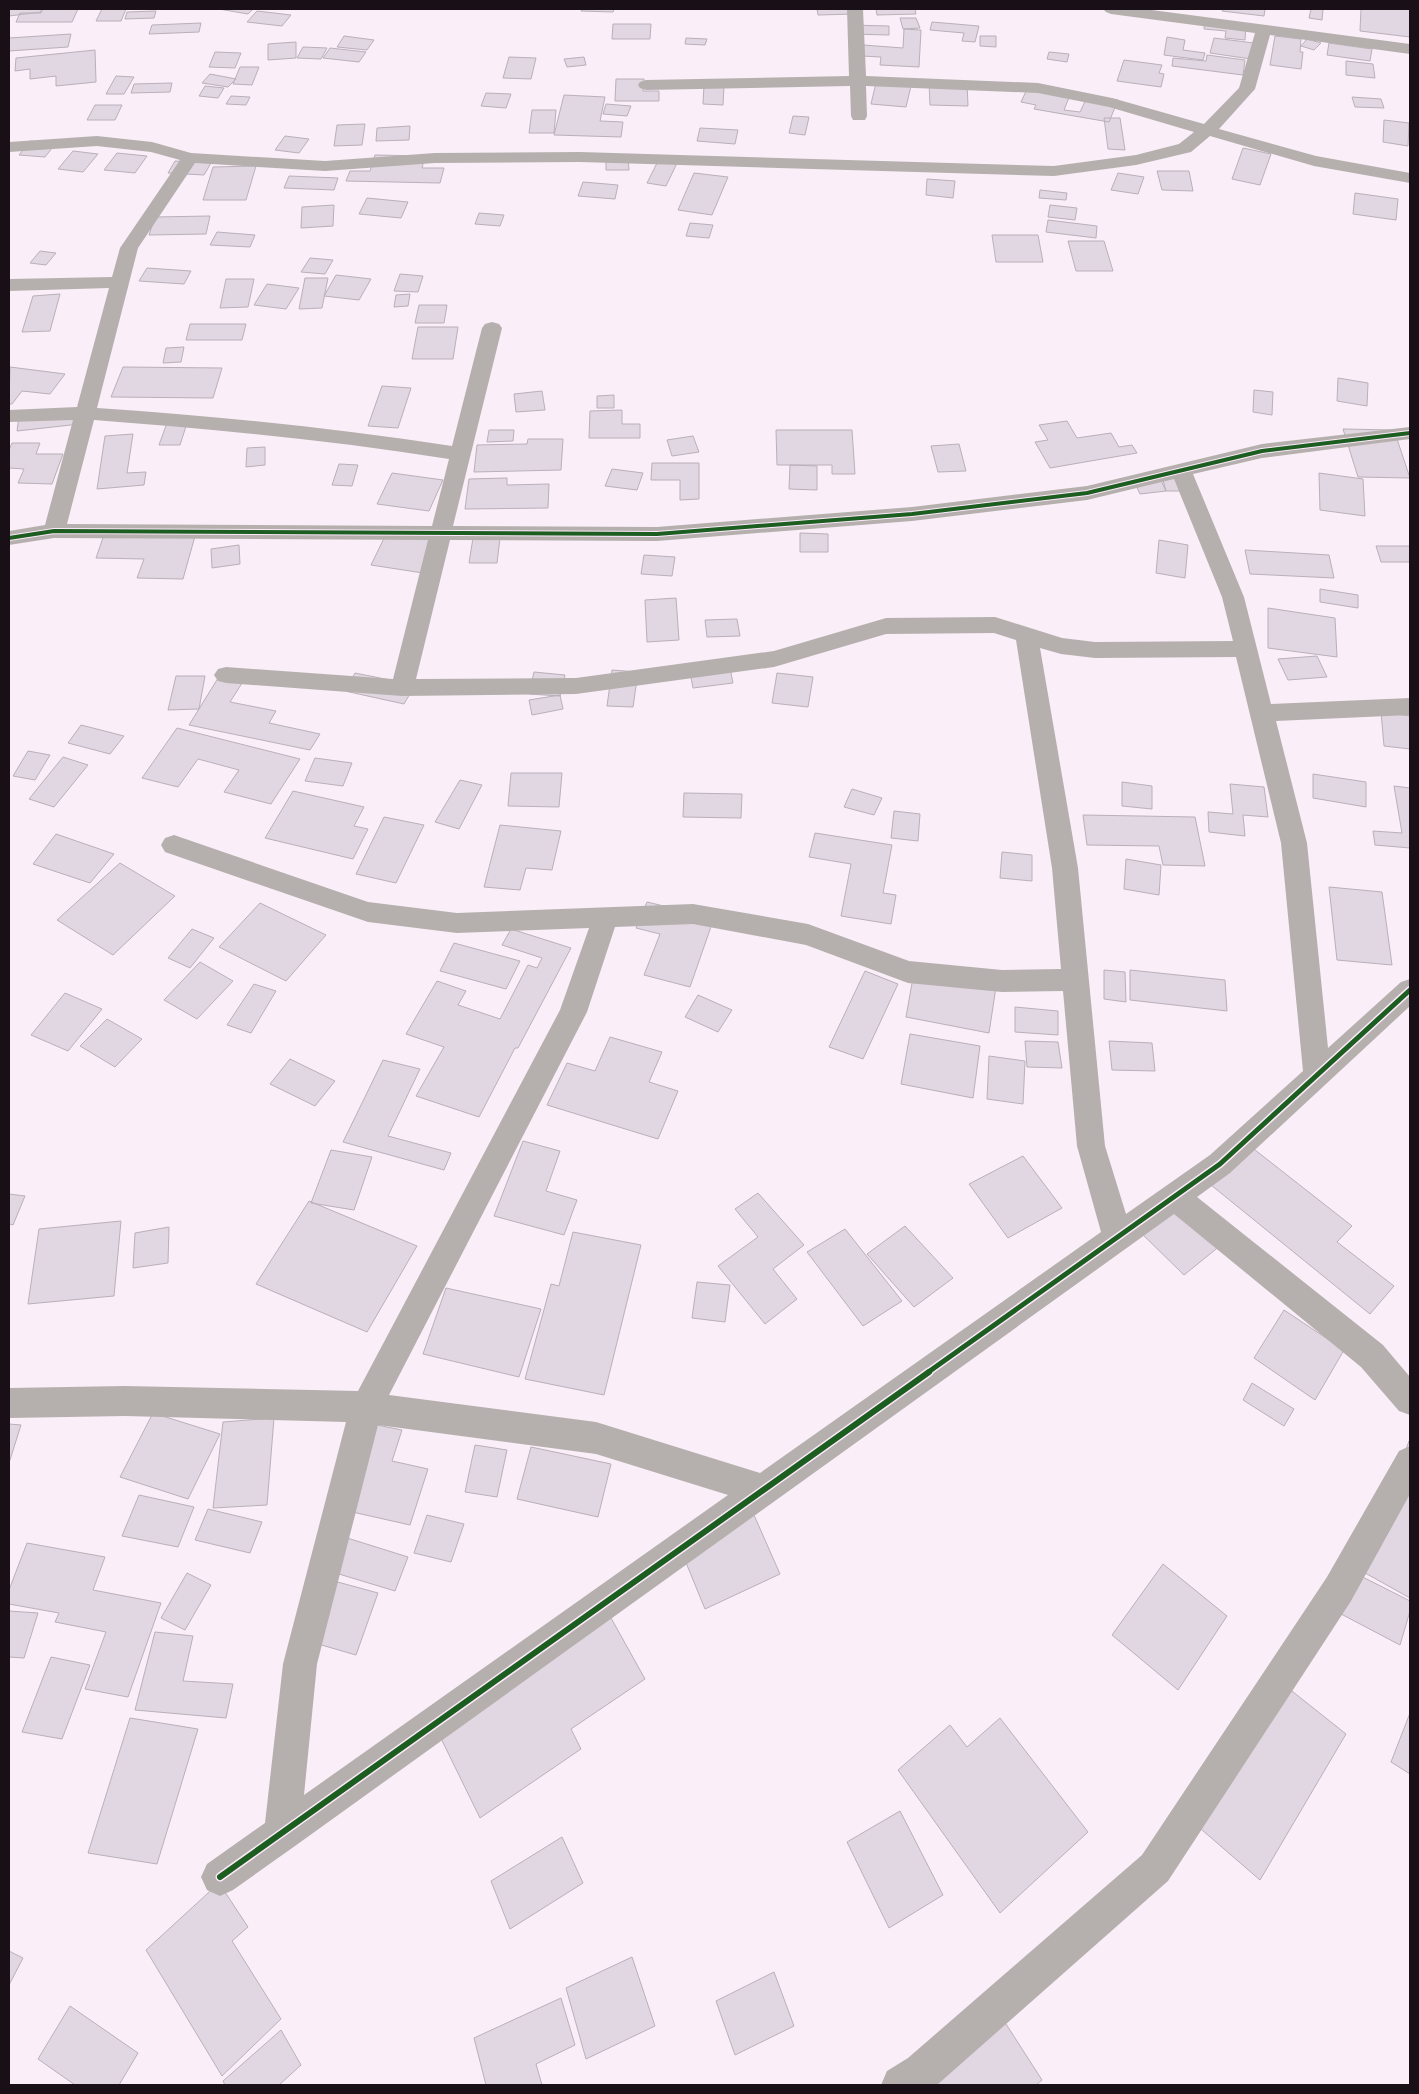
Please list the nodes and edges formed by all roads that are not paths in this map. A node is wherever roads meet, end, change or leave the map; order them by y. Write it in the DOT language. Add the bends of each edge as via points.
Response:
graph roads {
  1 [pos="855,9"];
  2 [pos="1111,9"];
  3 [pos="1264,30"];
  4 [pos="1410,49"];
  5 [pos="859,81"];
  6 [pos="646,85"];
  7 [pos="859,116"];
  8 [pos="1207,130"];
  9 [pos="9,146"];
  10 [pos="190,158"];
  11 [pos="1410,178"];
  12 [pos="121,282"];
  13 [pos="9,285"];
  14 [pos="492,328"];
  15 [pos="85,413"];
  16 [pos="9,416"];
  17 [pos="1410,433"];
  18 [pos="462,454"];
  19 [pos="1180,470"];
  20 [pos="54,531"];
  21 [pos="440,533"];
  22 [pos="9,538"];
  23 [pos="1027,636"];
  24 [pos="1245,648"];
  25 [pos="226,675"];
  26 [pos="402,688"];
  27 [pos="1410,706"];
  28 [pos="1261,713"];
  29 [pos="174,845"];
  30 [pos="606,917"];
  31 [pos="1075,980"];
  32 [pos="1410,990"];
  33 [pos="1317,1077"];
  34 [pos="1175,1197"];
  35 [pos="1118,1238"];
  36 [pos="1410,1400"];
  37 [pos="9,1403"];
  38 [pos="366,1408"];
  39 [pos="1410,1462"];
  40 [pos="764,1490"];
  41 [pos="282,1833"];
  42 [pos="220,1877"];
  43 [pos="901,2085"];
  1 -- 5 [label="street"];
  2 -- 3 [label="street"];
  3 -- 4 [label="street"];
  3 -- 8 [label="street" via="1247,89"];
  5 -- 6 [label="street"];
  5 -- 7 [label="street"];
  5 -- 8 [label="street" via="1038,88 1112,103"];
  8 -- 10 [label="street" via="1186,148 1136,160 1054,171 580,157 435,158 325,166"];
  8 -- 11 [label="street" via="1314,161"];
  9 -- 10 [label="street" via="96,141 152,146"];
  10 -- 12 [label="street" via="128,248"];
  12 -- 13 [label="street"];
  12 -- 15 [label="street"];
  14 -- 18 [label="street"];
  15 -- 16 [label="street"];
  15 -- 18 [label="street" via="372,440"];
  15 -- 20 [label="street"];
  17 -- 19 [label="street" via="1262,451"];
  18 -- 21 [label="street"];
  19 -- 21 [label="street" via="1087,493 903,515 657,534"];
  19 -- 24 [label="street" via="1233,597"];
  20 -- 21 [label="street"];
  20 -- 22 [label="street"];
  21 -- 26 [label="street"];
  23 -- 24 [label="street" via="1062,646 1095,650"];
  23 -- 26 [label="street" via="995,625 886,626 774,659 576,686"];
  23 -- 31 [label="street" via="1065,868"];
  24 -- 28 [label="street"];
  25 -- 26 [label="street"];
  27 -- 28 [label="street"];
  28 -- 33 [label="street" via="1294,843"];
  29 -- 30 [label="street" via="368,912 457,923"];
  30 -- 31 [label="street" via="693,914 808,935 908,972 1002,981"];
  30 -- 38 [label="street" via="573,1012"];
  31 -- 35 [label="street" via="1091,1146"];
  32 -- 33 [label="street"];
  33 -- 34 [label="street" via="1220,1164"];
  34 -- 35 [label="street"];
  34 -- 36 [label="street" via="1372,1356"];
  35 -- 40 [label="street"];
  37 -- 38 [label="street" via="125,1401"];
  38 -- 40 [label="street" via="596,1438"];
  38 -- 41 [label="street" via="300,1664"];
  39 -- 43 [label="street" via="1339,1589 1155,1868 922,2072"];
  40 -- 41 [label="street"];
  41 -- 42 [label="street"];
}
